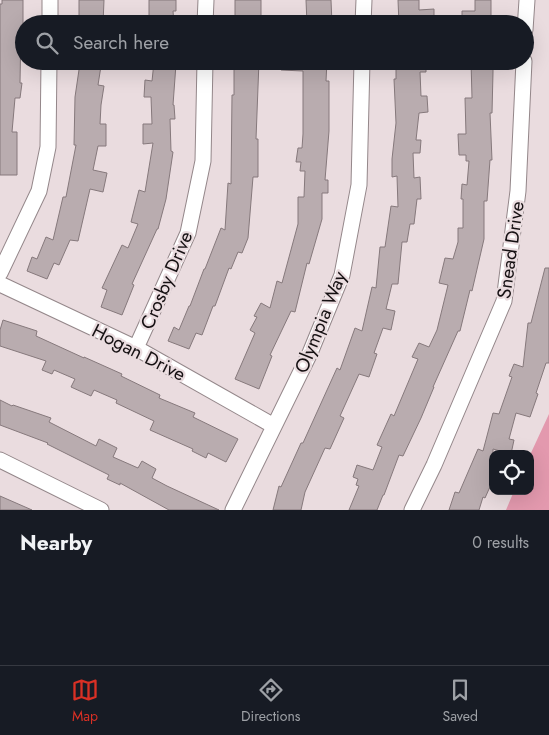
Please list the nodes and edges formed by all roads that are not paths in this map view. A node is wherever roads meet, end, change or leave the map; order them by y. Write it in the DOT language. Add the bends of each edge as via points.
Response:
graph roads {
  1 [pos="50,0"];
  2 [pos="206,0"];
  3 [pos="364,0"];
  4 [pos="526,0"];
  5 [pos="50,15"];
  6 [pos="205,15"];
  7 [pos="363,15"];
  8 [pos="526,15"];
  9 [pos="49,70"];
  10 [pos="205,70"];
  11 [pos="362,70"];
  12 [pos="524,70"];
  13 [pos="0,273"];
  14 [pos="0,284"];
  15 [pos="136,348"];
  16 [pos="274,426"];
  17 [pos="0,460"];
  18 [pos="101,510"];
  19 [pos="232,510"];
  20 [pos="412,510"];
  1 -- 5 [label="street"];
  2 -- 6 [label="street"];
  3 -- 7 [label="street"];
  4 -- 8 [label="street"];
  9 -- 13 [label="street" via="48,147 39,191"];
  10 -- 15 [label="street, Crosby Drive" via="203,161 188,233"];
  11 -- 16 [label="street, Olympia Way" via="359,185 342,275 310,353"];
  12 -- 20 [label="street, Snead Drive" via="518,191 504,300"];
  14 -- 15 [label="street, Hogan Drive"];
  15 -- 16 [label="street, Hogan Drive"];
  16 -- 19 [label="street, Olympia Way"];
  17 -- 18 [label="street"];
}
